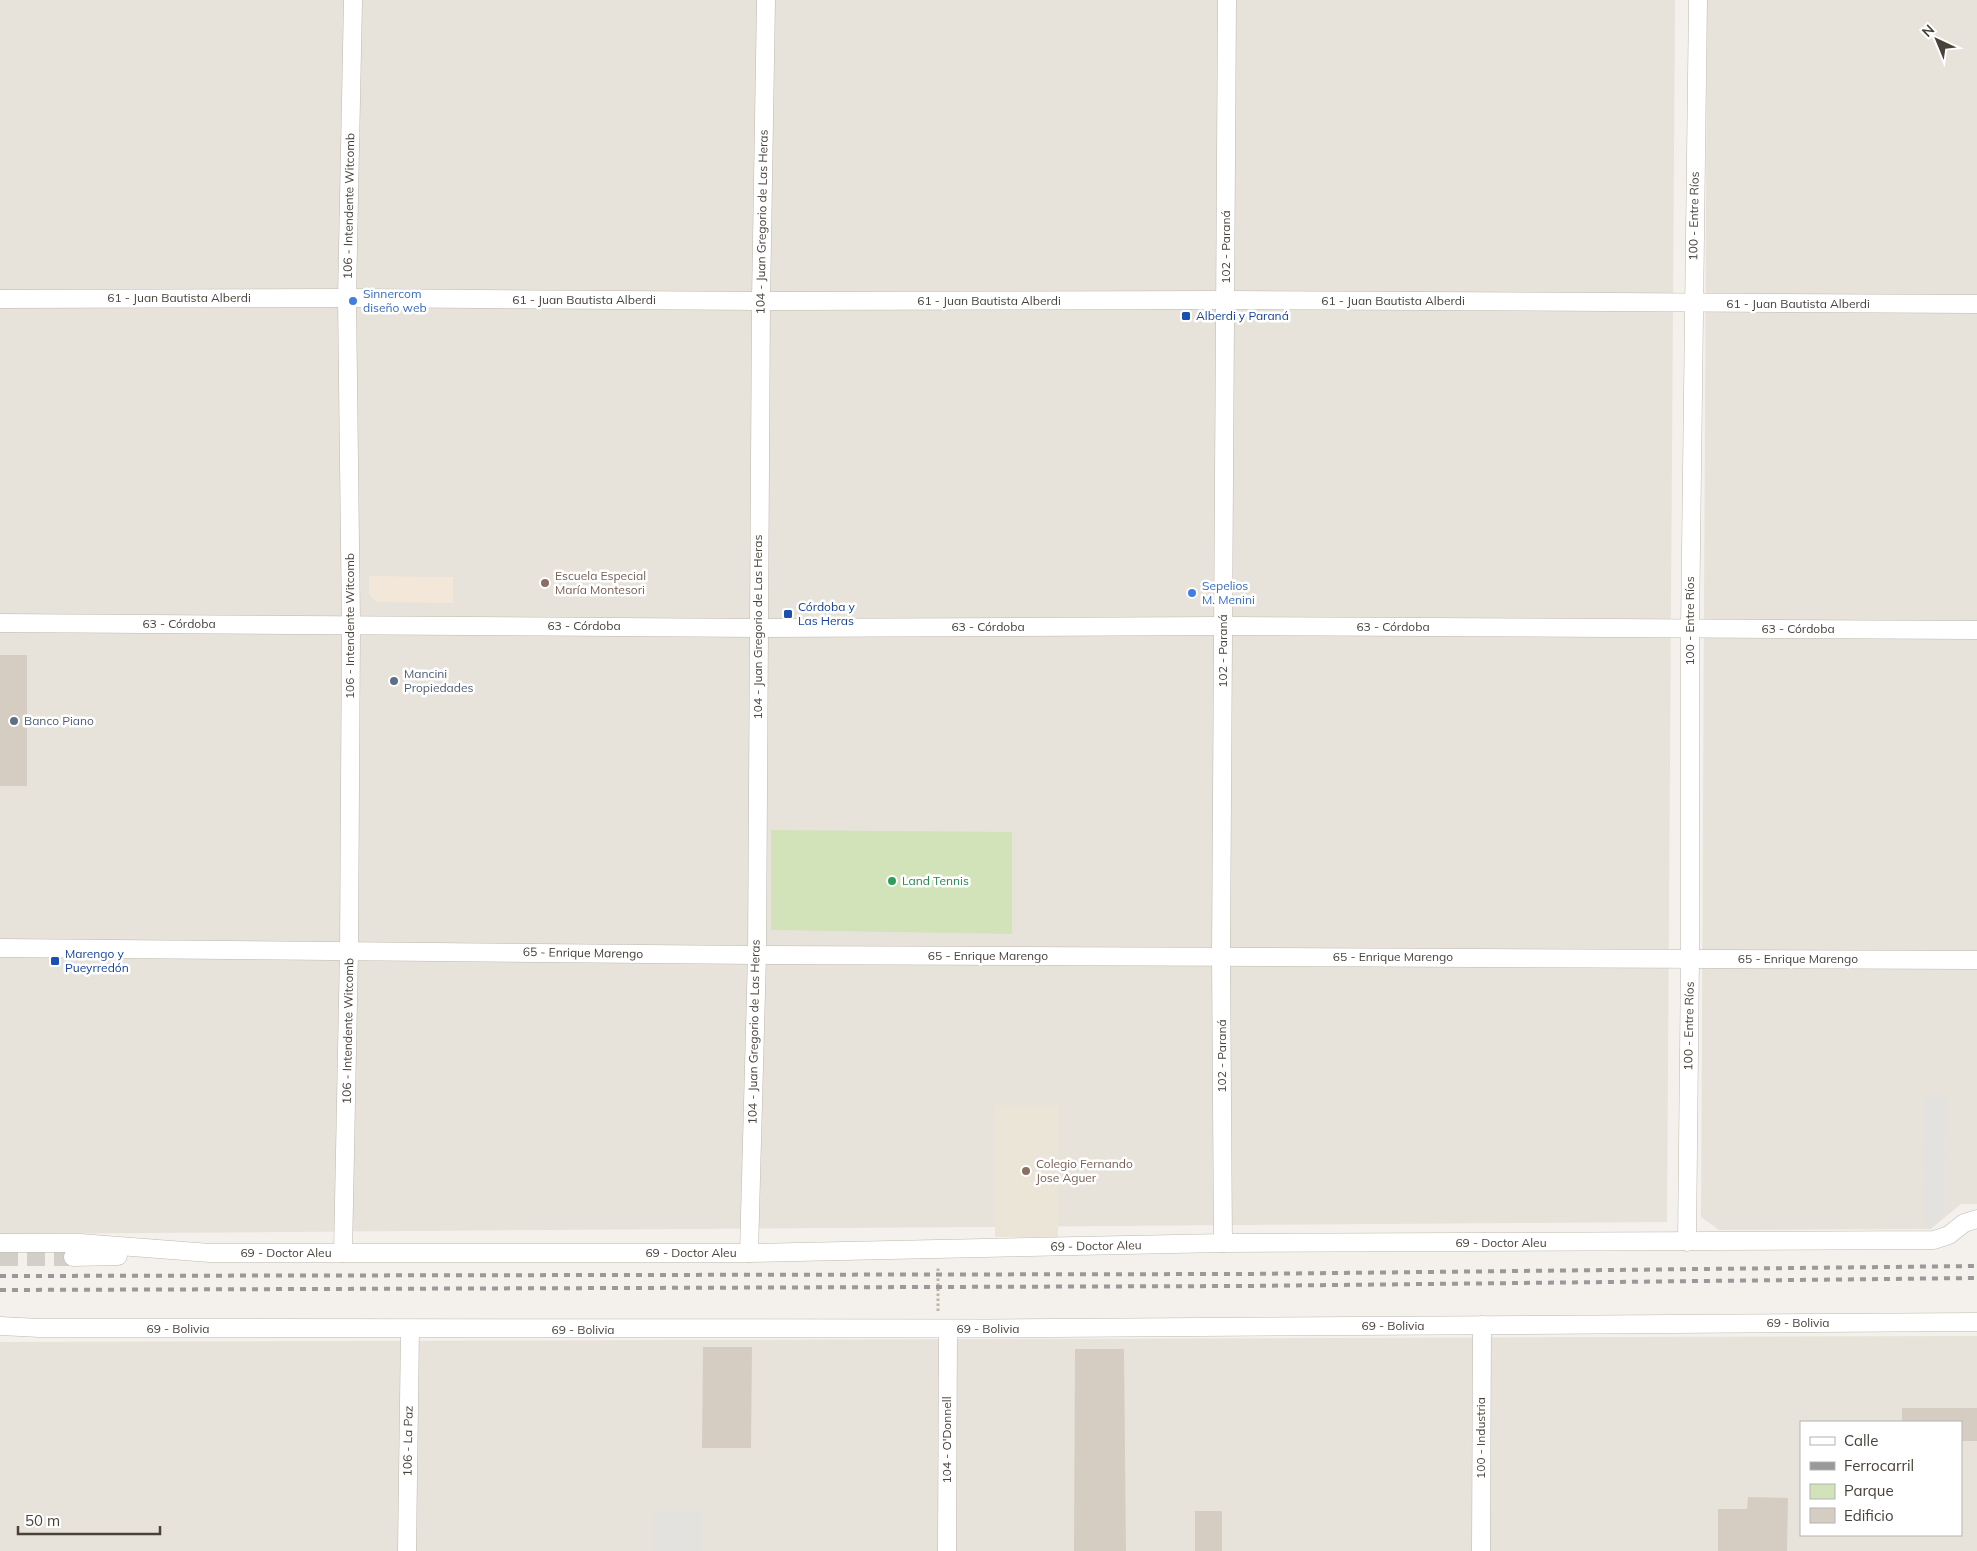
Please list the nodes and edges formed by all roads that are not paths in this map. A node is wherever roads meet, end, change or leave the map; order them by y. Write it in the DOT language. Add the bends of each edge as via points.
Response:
graph roads {
  1 [pos="353,0"];
  2 [pos="766,0"];
  3 [pos="1227,0"];
  4 [pos="1698,0"];
  5 [pos="347,298"];
  6 [pos="0,299"];
  7 [pos="1226,300"];
  8 [pos="760,301"];
  9 [pos="1693,303"];
  10 [pos="1977,304"];
  11 [pos="0,623"];
  12 [pos="351,625"];
  13 [pos="1223,626"];
  14 [pos="758,628"];
  15 [pos="1690,629"];
  16 [pos="1977,630"];
  17 [pos="0,948"];
  18 [pos="349,950"];
  19 [pos="756,955"];
  20 [pos="1221,957"];
  21 [pos="1690,958"];
  22 [pos="1977,960"];
  23 [pos="1977,1219"];
  24 [pos="1687,1242"];
  25 [pos="0,1243"];
  26 [pos="1223,1243"];
  27 [pos="210,1253"];
  28 [pos="344,1253"];
  29 [pos="749,1253"];
  30 [pos="73,1257"];
  31 [pos="1977,1322"];
  32 [pos="1482,1325"];
  33 [pos="0,1326"];
  34 [pos="943,1329"];
  35 [pos="410,1330"];
  36 [pos="407,1551"];
  37 [pos="947,1551"];
  38 [pos="1481,1551"];
  1 -- 5 [label="street, 106 - Intendente Witcomb"];
  2 -- 8 [label="street, 104 - Juan Gregorio de Las Heras"];
  3 -- 7 [label="street, 102 - Paraná"];
  4 -- 9 [label="street, 100 - Entre Ríos"];
  5 -- 6 [label="street, 61 - Juan Bautista Alberdi"];
  5 -- 8 [label="street, 61 - Juan Bautista Alberdi"];
  5 -- 12 [label="street, 106 - Intendente Witcomb"];
  7 -- 8 [label="street, 61 - Juan Bautista Alberdi"];
  7 -- 9 [label="street, 61 - Juan Bautista Alberdi"];
  7 -- 13 [label="street, 102 - Paraná"];
  8 -- 14 [label="street, 104 - Juan Gregorio de Las Heras"];
  9 -- 10 [label="street, 61 - Juan Bautista Alberdi"];
  9 -- 15 [label="street, 100 - Entre Ríos"];
  11 -- 12 [label="street, 63 - Córdoba"];
  12 -- 14 [label="street, 63 - Córdoba"];
  12 -- 18 [label="street, 106 - Intendente Witcomb"];
  13 -- 14 [label="street, 63 - Córdoba"];
  13 -- 15 [label="street, 63 - Córdoba"];
  13 -- 20 [label="street, 102 - Paraná"];
  14 -- 19 [label="street, 104 - Juan Gregorio de Las Heras"];
  15 -- 16 [label="street, 63 - Córdoba"];
  15 -- 21 [label="street, 100 - Entre Ríos"];
  17 -- 18 [label="street, 65 - Enrique Marengo"];
  18 -- 19 [label="street, 65 - Enrique Marengo"];
  18 -- 28 [label="street, 106 - Intendente Witcomb"];
  19 -- 20 [label="street, 65 - Enrique Marengo"];
  19 -- 29 [label="street, 104 - Juan Gregorio de Las Heras"];
  20 -- 21 [label="street, 65 - Enrique Marengo"];
  20 -- 26 [label="street, 102 - Paraná"];
  21 -- 22 [label="street, 65 - Enrique Marengo"];
  21 -- 24 [label="street, 100 - Entre Ríos"];
  23 -- 24 [label="street, 69 - Doctor Aleu" via="1934,1240"];
  24 -- 26 [label="street, 69 - Doctor Aleu"];
  25 -- 27 [label="street, 69 - Doctor Aleu" via="80,1243"];
  26 -- 29 [label="street, 69 - Doctor Aleu"];
  27 -- 28 [label="street, 69 - Doctor Aleu"];
  27 -- 30 [label="street, 69 - Doctor Aleu"];
  28 -- 29 [label="street, 69 - Doctor Aleu"];
  31 -- 32 [label="street, 69 - Bolivia"];
  32 -- 34 [label="street, 69 - Bolivia"];
  32 -- 38 [label="street, 100 - Industria"];
  33 -- 35 [label="street, 69 - Bolivia"];
  34 -- 35 [label="street, 69 - Bolivia"];
  34 -- 37 [label="street, 104 - O'Donnell"];
  35 -- 36 [label="street, 106 - La Paz"];
}
